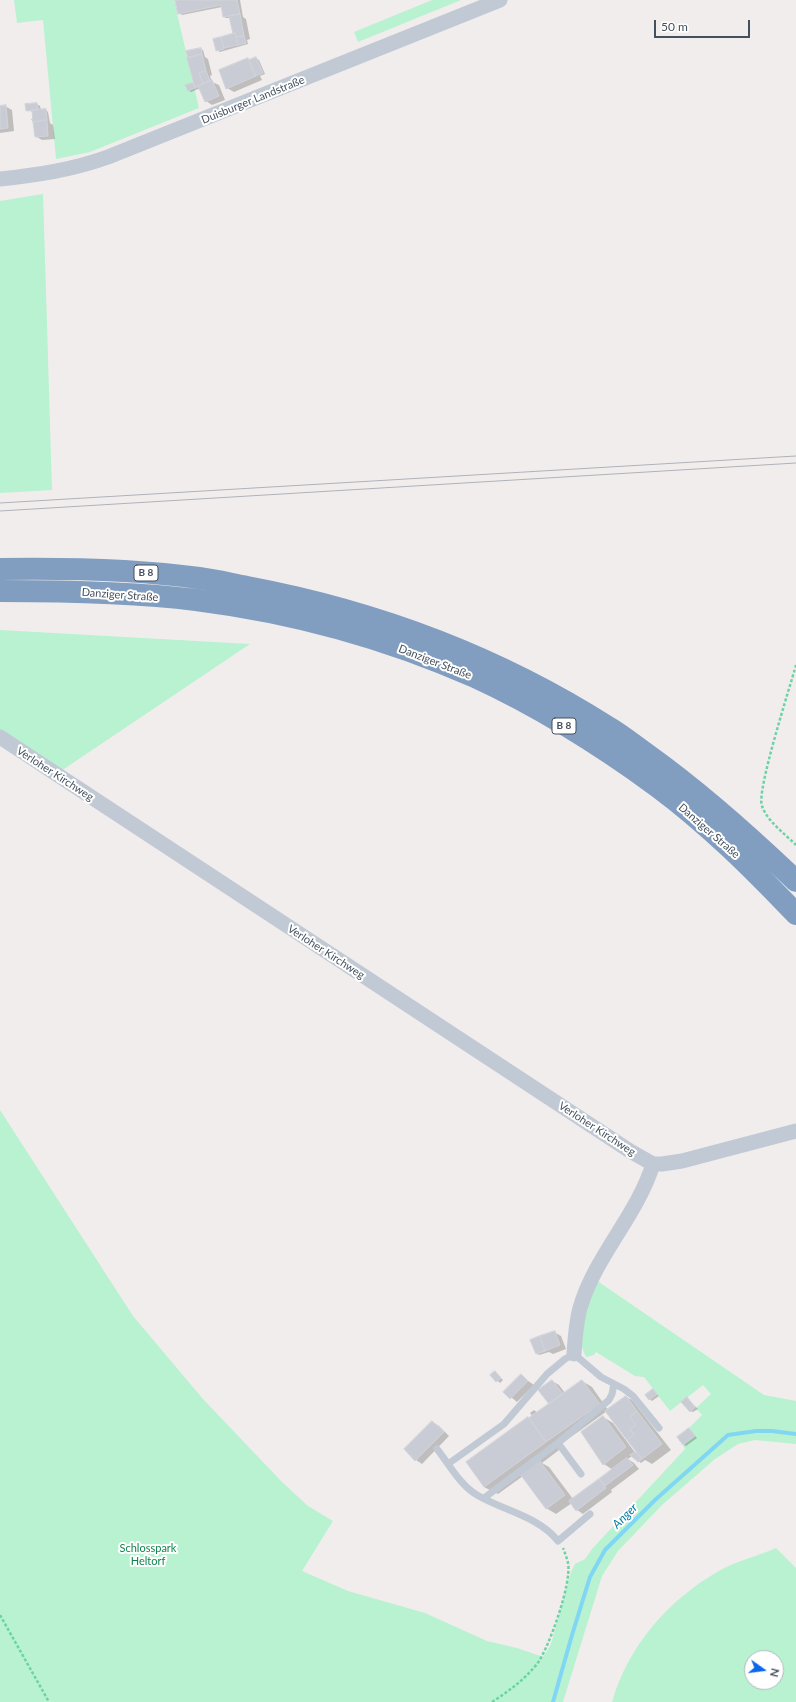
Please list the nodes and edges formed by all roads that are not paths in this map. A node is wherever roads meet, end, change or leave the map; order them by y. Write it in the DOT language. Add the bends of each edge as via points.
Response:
graph roads {
  1 [pos="500,0"];
  2 [pos="0,179"];
  3 [pos="0,569"];
  4 [pos="0,591"];
  5 [pos="0,737"];
  6 [pos="796,881"];
  7 [pos="796,914"];
  8 [pos="796,1131"];
  9 [pos="653,1164"];
  10 [pos="574,1354"];
  11 [pos="614,1384"];
  12 [pos="659,1428"];
  13 [pos="558,1443"];
  14 [pos="436,1449"];
  15 [pos="448,1464"];
  16 [pos="581,1474"];
  17 [pos="484,1498"];
  18 [pos="590,1514"];
  1 -- 2 [label="street, Duisburger Landstraße" via="108,158 52,173"];
  3 -- 6 [label="highway, Danziger Straße / B 8" via="140,572 200,578 289,595 362,614 438,640 545,690 609,728 675,775 731,820"];
  4 -- 7 [label="highway, Danziger Straße / B 8" via="84,592 196,600 287,616 352,633 435,661 538,709 659,787 721,840"];
  5 -- 9 [label="street, Verloher Kirchweg" via="623,1147"];
  8 -- 9 [label="street" via="682,1160"];
  9 -- 10 [label="street" via="640,1197 602,1258 587,1289 580,1308"];
  10 -- 11 [label="lane" via="601,1377"];
  10 -- 15 [label="lane" via="546,1374 504,1424"];
  11 -- 12 [label="lane" via="633,1396"];
  11 -- 13 [label="lane" via="609,1400"];
  13 -- 16 [label="lane"];
  13 -- 17 [label="lane"];
  14 -- 15 [label="lane"];
  15 -- 17 [label="lane" via="462,1482"];
  17 -- 18 [label="lane" via="536,1522 552,1533 558,1541"];
}
